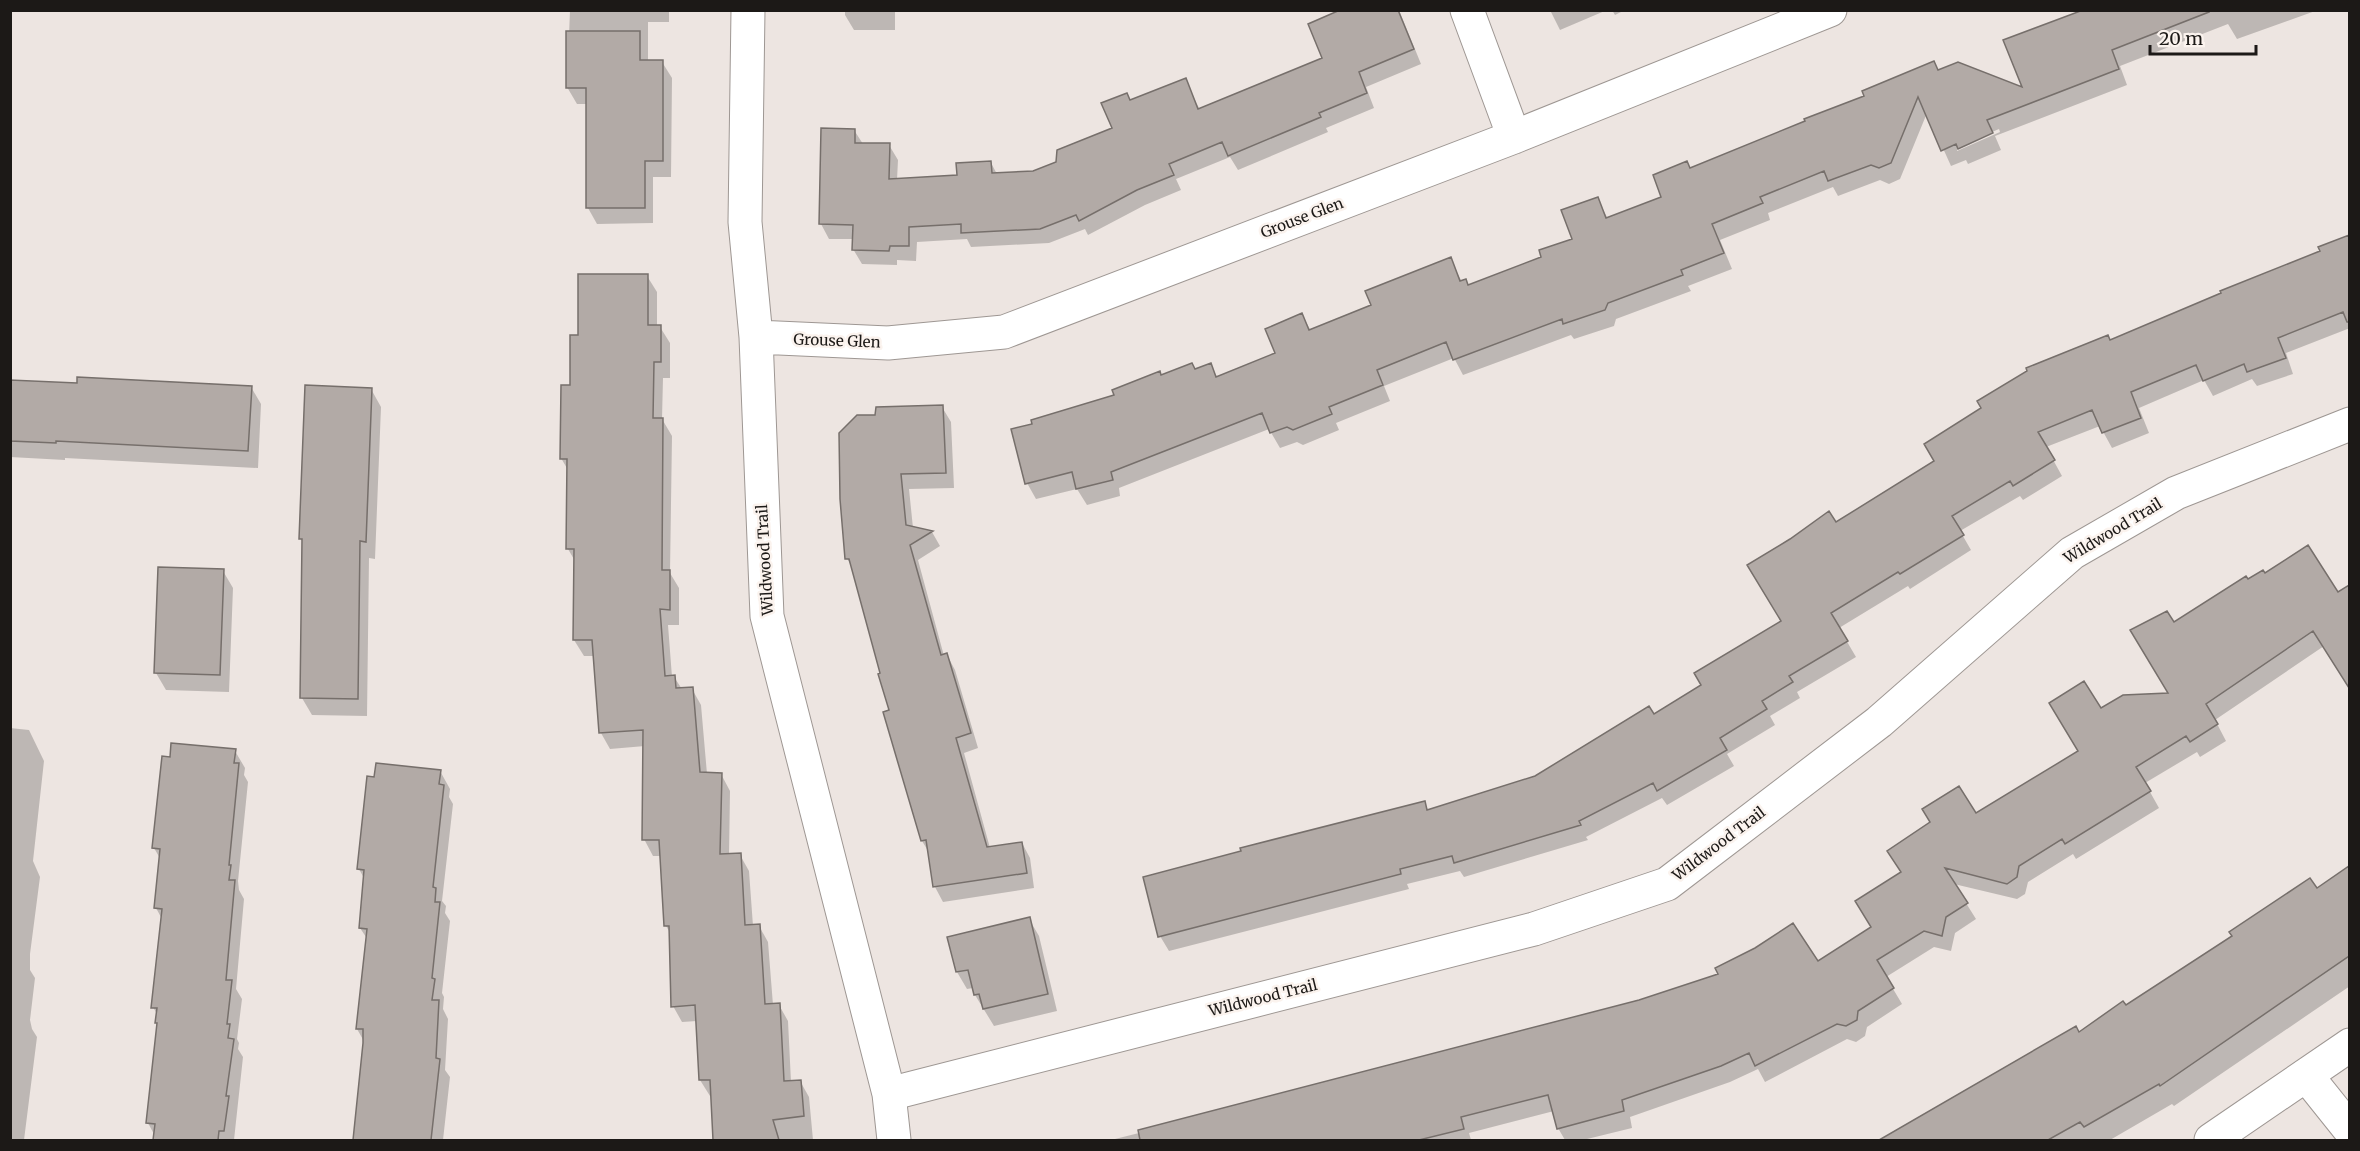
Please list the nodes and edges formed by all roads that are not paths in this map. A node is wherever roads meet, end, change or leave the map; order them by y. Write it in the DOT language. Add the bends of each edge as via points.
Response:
graph roads {
  1 [pos="748,10"];
  2 [pos="1467,10"];
  3 [pos="1830,10"];
  4 [pos="1514,137"];
  5 [pos="756,337"];
  6 [pos="2349,424"];
  7 [pos="2349,1045"];
  8 [pos="2306,1075"];
  9 [pos="889,1094"];
  10 [pos="2349,1130"];
  11 [pos="894,1140"];
  12 [pos="2211,1140"];
  1 -- 5 [label="street, Wildwood Trail" via="745,222"];
  2 -- 4 [label="street"];
  3 -- 4 [label="street, Grouse Glen"];
  4 -- 5 [label="street, Grouse Glen" via="1004,332 888,343"];
  5 -- 9 [label="street, Wildwood Trail" via="767,616"];
  6 -- 9 [label="street, Wildwood Trail" via="2176,493 2072,553 1879,722 1666,884 1534,929"];
  7 -- 8 [label="street"];
  8 -- 10 [label="street"];
  8 -- 12 [label="street"];
  9 -- 11 [label="street, Wildwood Trail"];
}
